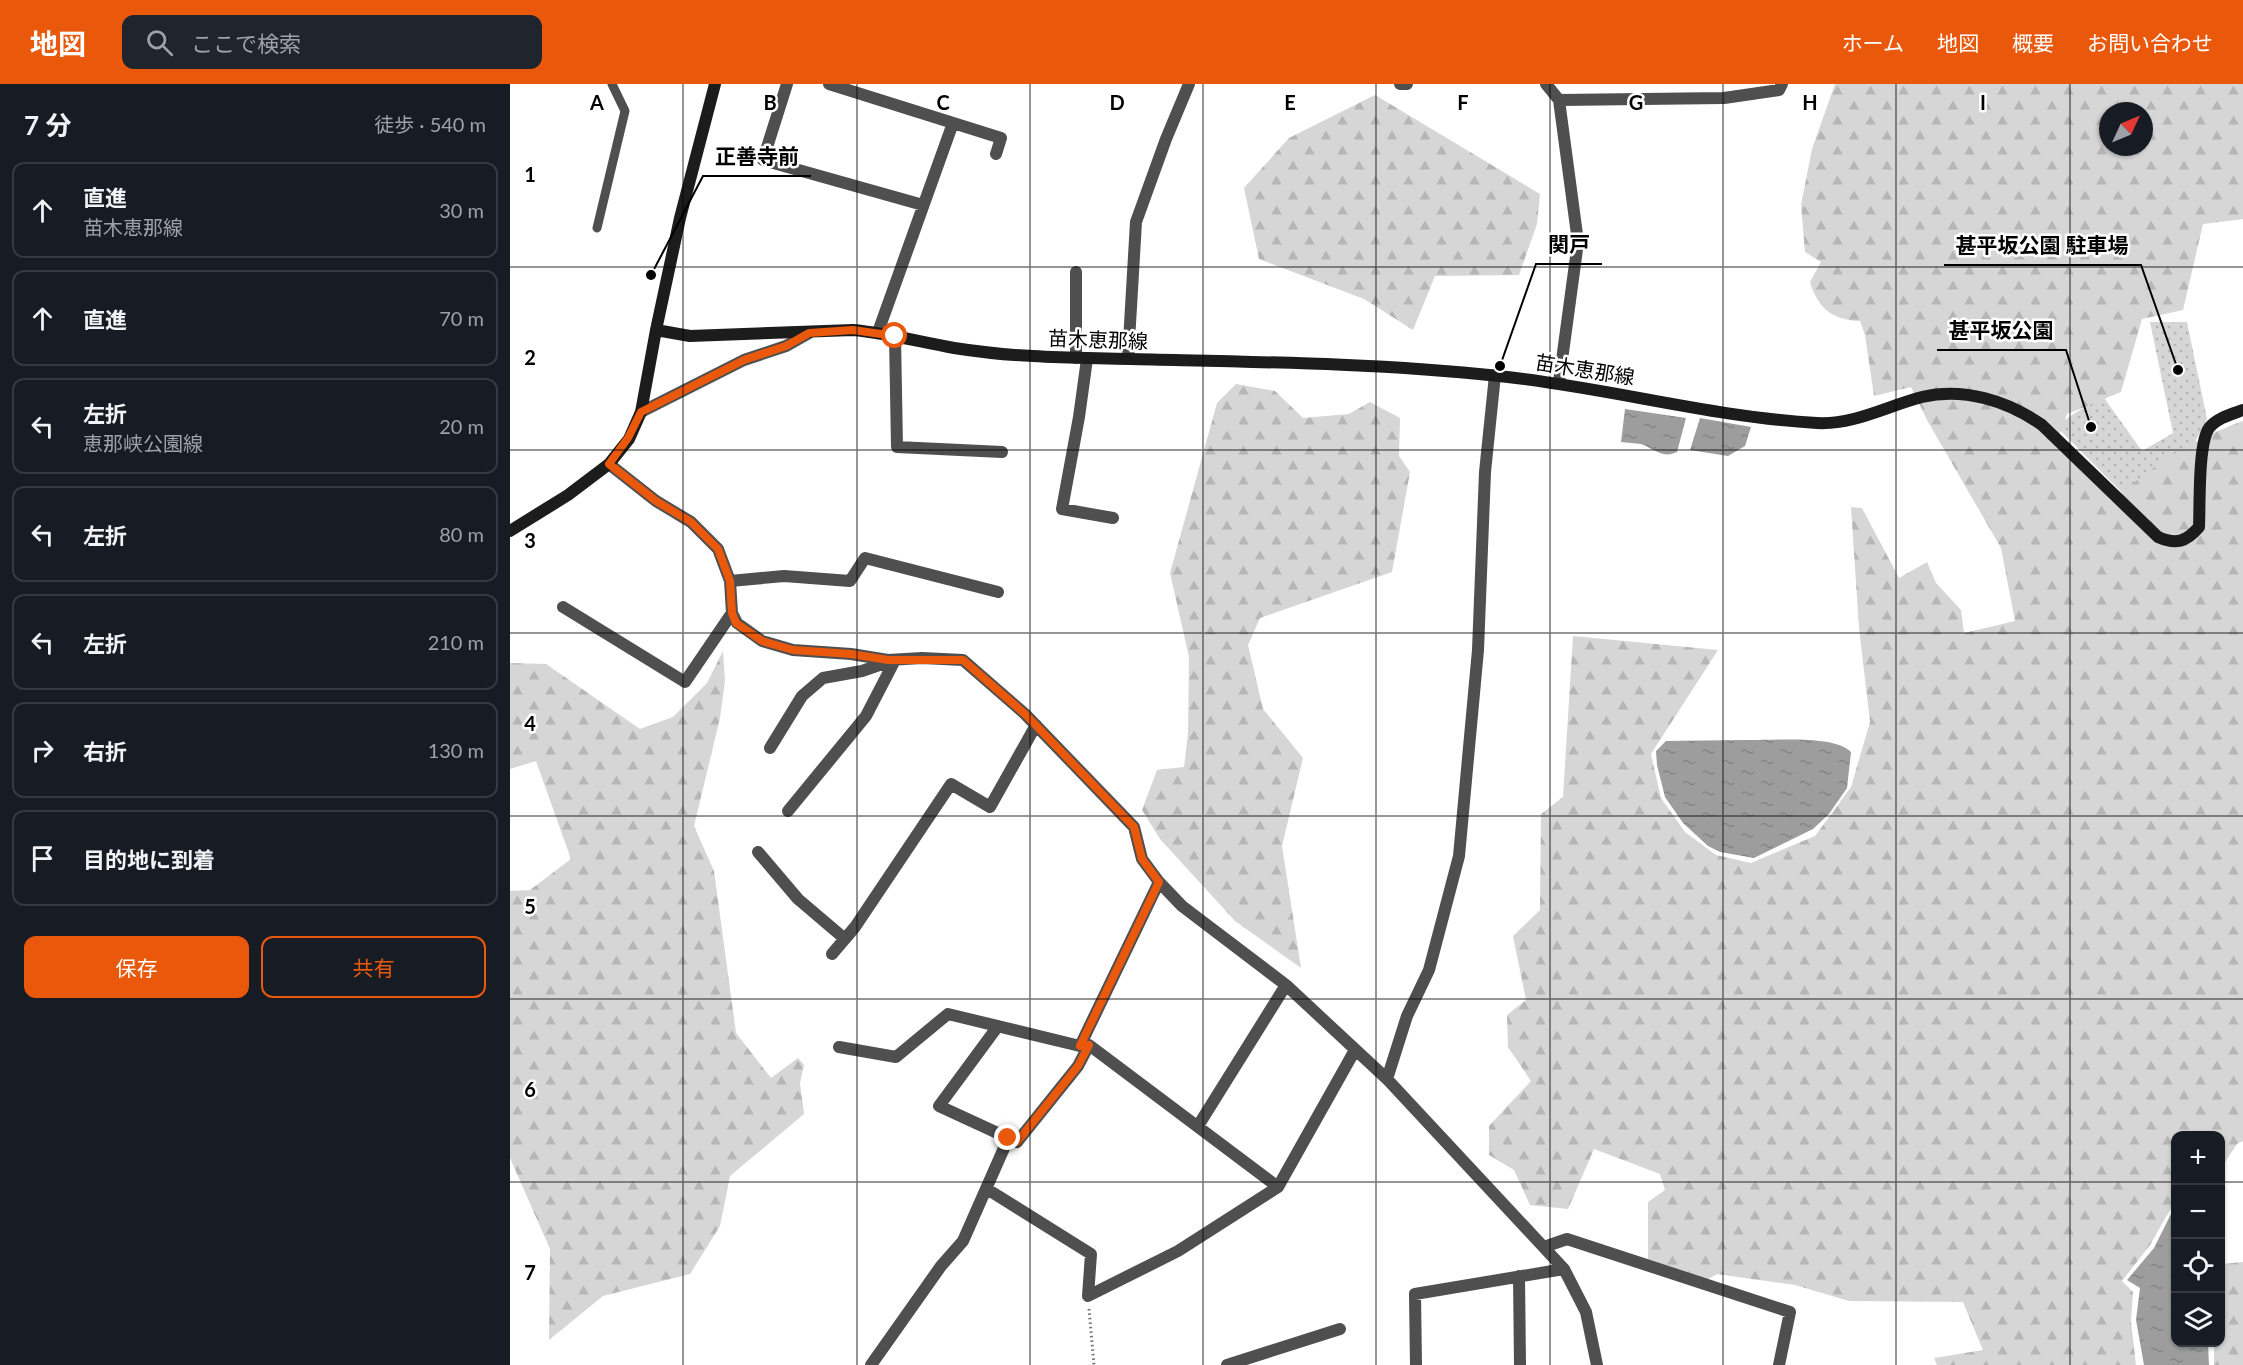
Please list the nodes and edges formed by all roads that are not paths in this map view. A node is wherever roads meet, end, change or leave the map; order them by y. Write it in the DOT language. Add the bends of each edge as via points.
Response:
graph roads {
  1 [pos="612,84"];
  2 [pos="715,84"];
  3 [pos="787,84"];
  4 [pos="829,84"];
  5 [pos="1189,84"];
  6 [pos="1400,84"];
  7 [pos="1407,84"];
  8 [pos="1546,84"];
  9 [pos="1782,84"];
  10 [pos="1559,100"];
  11 [pos="953,123"];
  12 [pos="996,154"];
  13 [pos="924,205"];
  14 [pos="597,228"];
  15 [pos="1076,272"];
  16 [pos="656,330"];
  17 [pos="878,332"];
  18 [pos="809,333"];
  19 [pos="895,336"];
  20 [pos="1128,358"];
  21 [pos="1081,359"];
  22 [pos="1495,375"];
  23 [pos="1559,382"];
  24 [pos="2243,410"];
  25 [pos="641,412"];
  26 [pos="1002,453"];
  27 [pos="609,464"];
  28 [pos="1113,518"];
  29 [pos="510,531"];
  30 [pos="730,581"];
  31 [pos="998,592"];
  32 [pos="563,607"];
  33 [pos="732,613"];
  34 [pos="895,660"];
  35 [pos="1036,725"];
  36 [pos="770,748"];
  37 [pos="788,811"];
  38 [pos="758,852"];
  39 [pos="1159,882"];
  40 [pos="845,939"];
  41 [pos="832,954"];
  42 [pos="1286,985"];
  43 [pos="998,1026"];
  44 [pos="1084,1045"];
  45 [pos="839,1047"];
  46 [pos="1355,1050"];
  47 [pos="1387,1079"];
  48 [pos="1198,1126"];
  49 [pos="1008,1138"];
  50 [pos="1278,1187"];
  51 [pos="987,1189"];
  52 [pos="1544,1246"];
  53 [pos="1564,1269"];
  54 [pos="1519,1276"];
  55 [pos="1340,1329"];
  56 [pos="871,1365"];
  57 [pos="1227,1365"];
  58 [pos="1416,1365"];
  59 [pos="1520,1365"];
  60 [pos="1597,1365"];
  61 [pos="1779,1365"];
  1 -- 14 [label="lane" via="625,111"];
  2 -- 16 [label="main road"];
  3 -- 13 [label="street" via="762,160"];
  4 -- 11 [label="street"];
  5 -- 20 [label="street" via="1136,222"];
  6 -- 7 [label="street"];
  8 -- 10 [label="street"];
  9 -- 10 [label="street" via="1779,90 1724,98"];
  10 -- 23 [label="street" via="1578,242"];
  11 -- 12 [label="street" via="1001,138"];
  11 -- 13 [label="street"];
  13 -- 17 [label="street"];
  15 -- 21 [label="street"];
  16 -- 18 [label="main road, 苗木恵那線" via="690,336"];
  16 -- 25 [label="main road"];
  17 -- 18 [label="main road, 苗木恵那線"];
  17 -- 19 [label="main road, 苗木恵那線"];
  18 -- 25 [label="street" via="786,346 744,360"];
  19 -- 21 [label="main road, 苗木恵那線" via="955,348"];
  19 -- 26 [label="street" via="897,447"];
  20 -- 21 [label="main road, 苗木恵那線"];
  20 -- 22 [label="main road, 苗木恵那線" via="1302,363"];
  21 -- 28 [label="street" via="1079,417 1062,509"];
  22 -- 23 [label="main road, 苗木恵那線"];
  22 -- 47 [label="street" via="1485,472 1479,650 1459,856 1429,970 1407,1016"];
  23 -- 24 [label="main road, 苗木恵那線" via="1773,421 1833,424 1923,397 1948,394 1988,398 2028,414 2042,425 2158,537 2169,542 2181,542 2199,527 2203,441 2210,427"];
  25 -- 27 [label="main road"];
  27 -- 29 [label="main road"];
  27 -- 30 [label="street" via="656,501 691,522 718,549"];
  30 -- 31 [label="street" via="784,576 850,581 865,558"];
  30 -- 33 [label="street"];
  32 -- 33 [label="street" via="685,682"];
  33 -- 34 [label="street" via="736,623 762,641 793,650"];
  34 -- 35 [label="street" via="963,660"];
  34 -- 36 [label="street" via="823,678 802,696"];
  34 -- 37 [label="street" via="866,716"];
  35 -- 39 [label="street" via="1134,827 1142,859"];
  35 -- 40 [label="street" via="990,807 951,784"];
  38 -- 40 [label="street" via="798,899"];
  39 -- 42 [label="street" via="1182,906"];
  39 -- 44 [label="street"];
  40 -- 41 [label="street"];
  42 -- 46 [label="street"];
  42 -- 48 [label="street"];
  43 -- 44 [label="street"];
  43 -- 45 [label="street" via="948,1014 896,1057"];
  43 -- 49 [label="street" via="939,1106"];
  44 -- 48 [label="street"];
  44 -- 49 [label="street" via="1078,1066 1017,1142"];
  46 -- 47 [label="street"];
  46 -- 50 [label="street"];
  47 -- 52 [label="street"];
  48 -- 50 [label="street"];
  49 -- 51 [label="street"];
  50 -- 51 [label="street" via="1178,1251 1088,1296 1091,1254"];
  51 -- 56 [label="street" via="963,1241"];
  52 -- 53 [label="street"];
  52 -- 61 [label="street" via="1567,1239 1790,1312"];
  53 -- 54 [label="street"];
  53 -- 60 [label="street" via="1586,1312"];
  54 -- 58 [label="street" via="1415,1294"];
  54 -- 59 [label="street"];
  55 -- 57 [label="street"];
}
